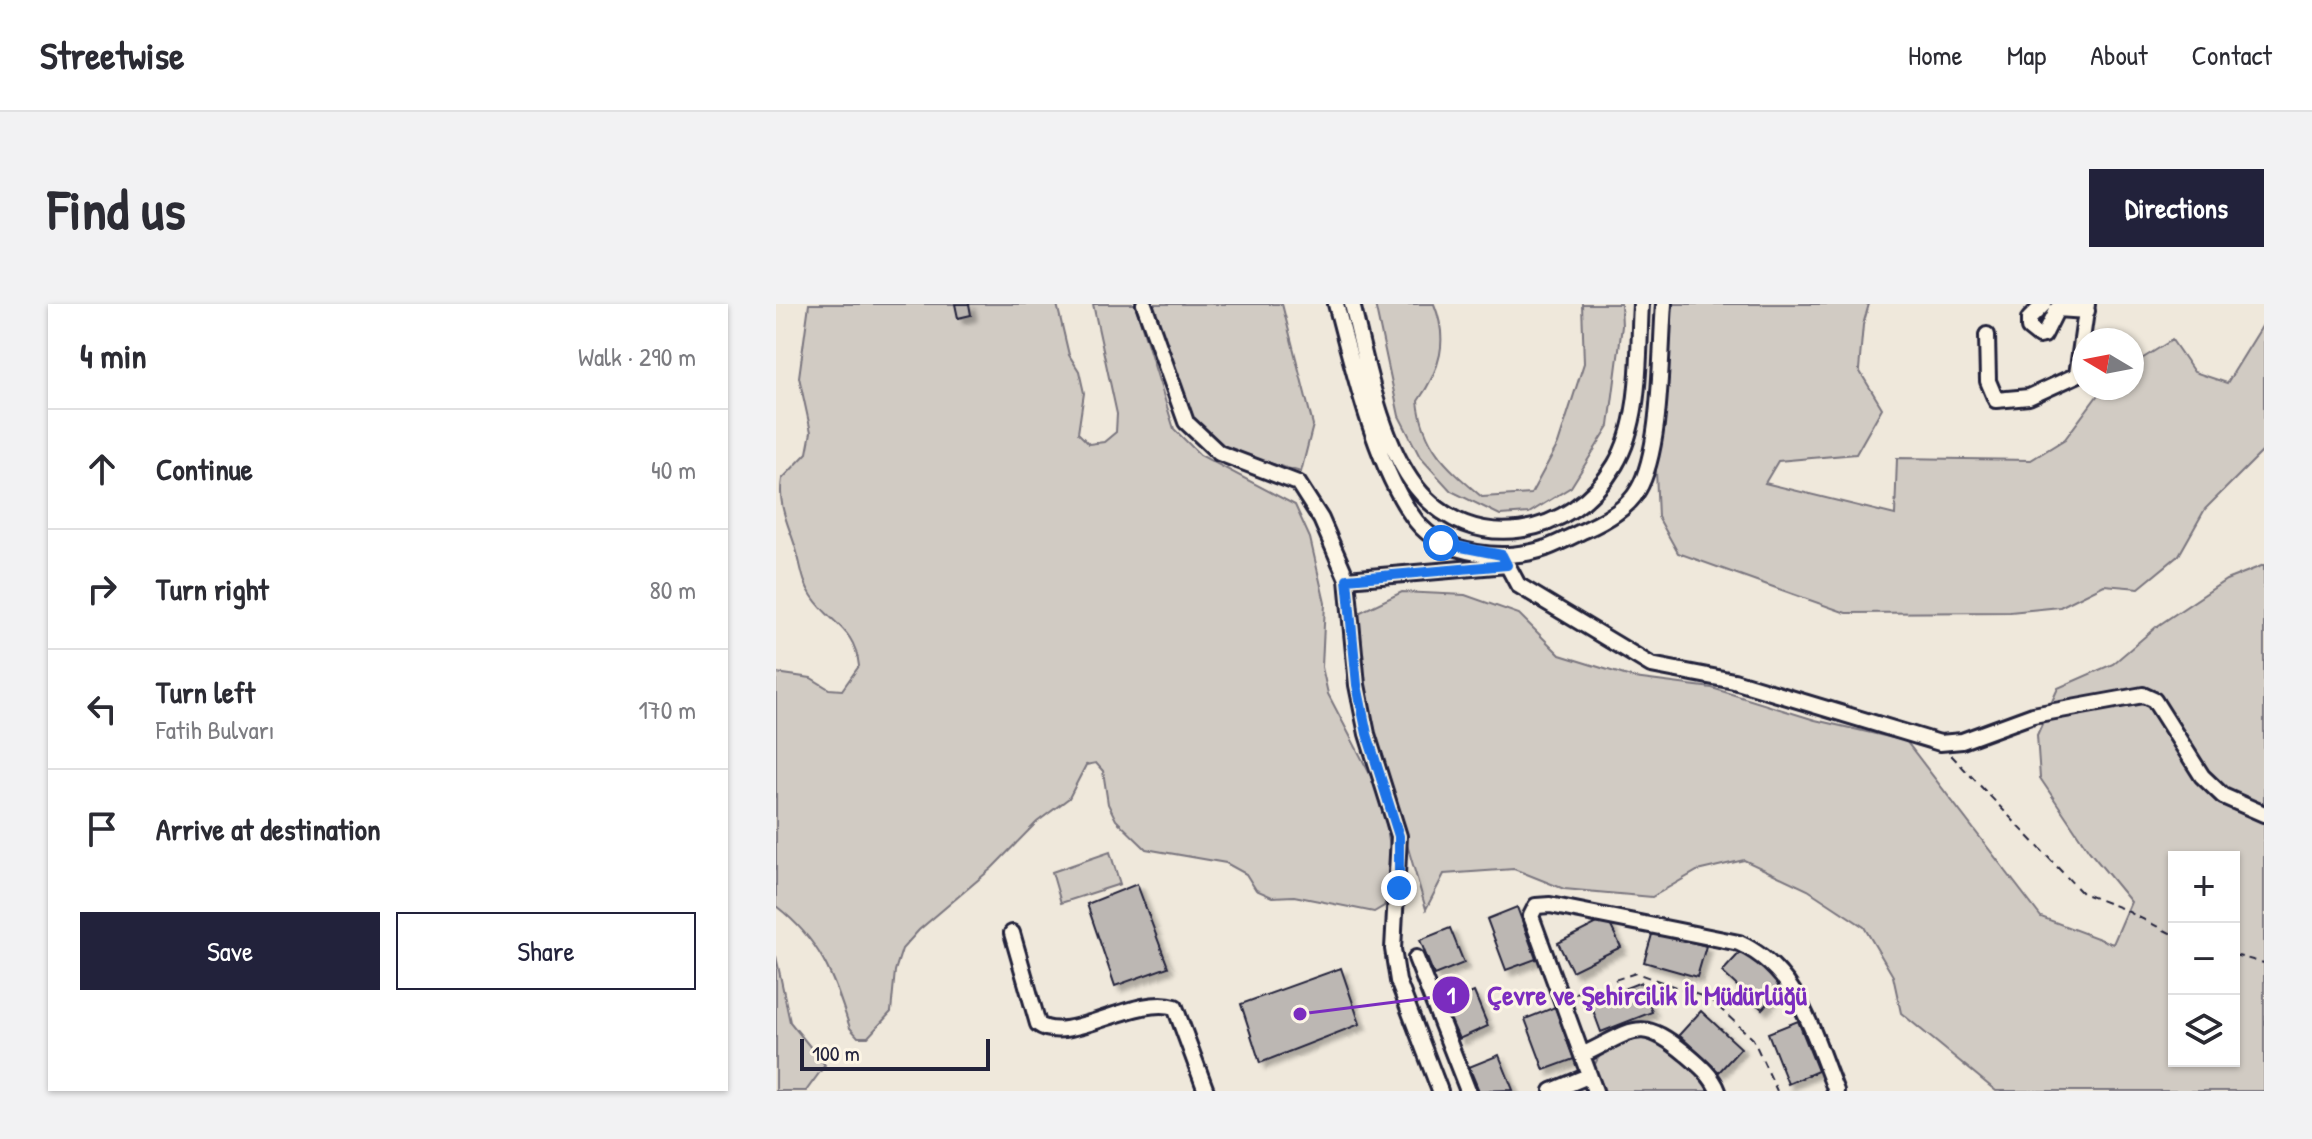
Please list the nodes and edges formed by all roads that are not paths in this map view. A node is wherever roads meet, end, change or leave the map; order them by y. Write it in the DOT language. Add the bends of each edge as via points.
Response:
graph roads {
  1 [pos="1144,304"];
  2 [pos="1336,304"];
  3 [pos="1352,304"];
  4 [pos="1641,304"];
  5 [pos="1664,304"];
  6 [pos="2044,304"];
  7 [pos="2087,308"];
  8 [pos="1987,335"];
  9 [pos="1504,560"];
  10 [pos="1347,579"];
  11 [pos="2264,814"];
  12 [pos="1012,933"];
  13 [pos="1416,958"];
  14 [pos="1584,1054"];
  15 [pos="1588,1076"];
  16 [pos="1206,1091"];
  17 [pos="1440,1091"];
  18 [pos="1468,1091"];
  19 [pos="1552,1091"];
  20 [pos="1595,1091"];
  21 [pos="1718,1091"];
  22 [pos="1836,1091"];
  1 -- 10 [label="street" via="1186,422 1219,453 1298,483 1321,519"];
  2 -- 9 [label="street" via="1370,418 1397,490 1417,523 1441,543"];
  3 -- 4 [label="street" via="1378,402 1417,487 1461,521 1486,531 1520,531 1552,522 1586,501 1616,464 1630,427"];
  5 -- 9 [label="street" via="1651,458 1637,492 1604,521 1544,549"];
  6 -- 7 [label="street" via="2029,319 2029,328 2039,336 2057,309"];
  7 -- 8 [label="street" via="2077,375 2029,397 1996,400 1988,381"];
  9 -- 10 [label="street"];
  9 -- 11 [label="street" via="1518,585 1651,665 1734,681 1940,743 1962,741 2033,715 2143,695 2154,700 2202,776 2223,796"];
  10 -- 17 [label="street" via="1357,685 1399,836 1393,949 1398,981"];
  12 -- 16 [label="street" via="1038,1024 1056,1031 1141,1007 1175,1007"];
  13 -- 18 [label="street"];
  14 -- 15 [label="street"];
  14 -- 21 [label="street" via="1630,1032 1659,1032 1697,1063"];
  14 -- 22 [label="street" via="1531,916 1536,906 1739,943 1779,969 1793,986"];
  15 -- 19 [label="street"];
  15 -- 20 [label="street"];
}
